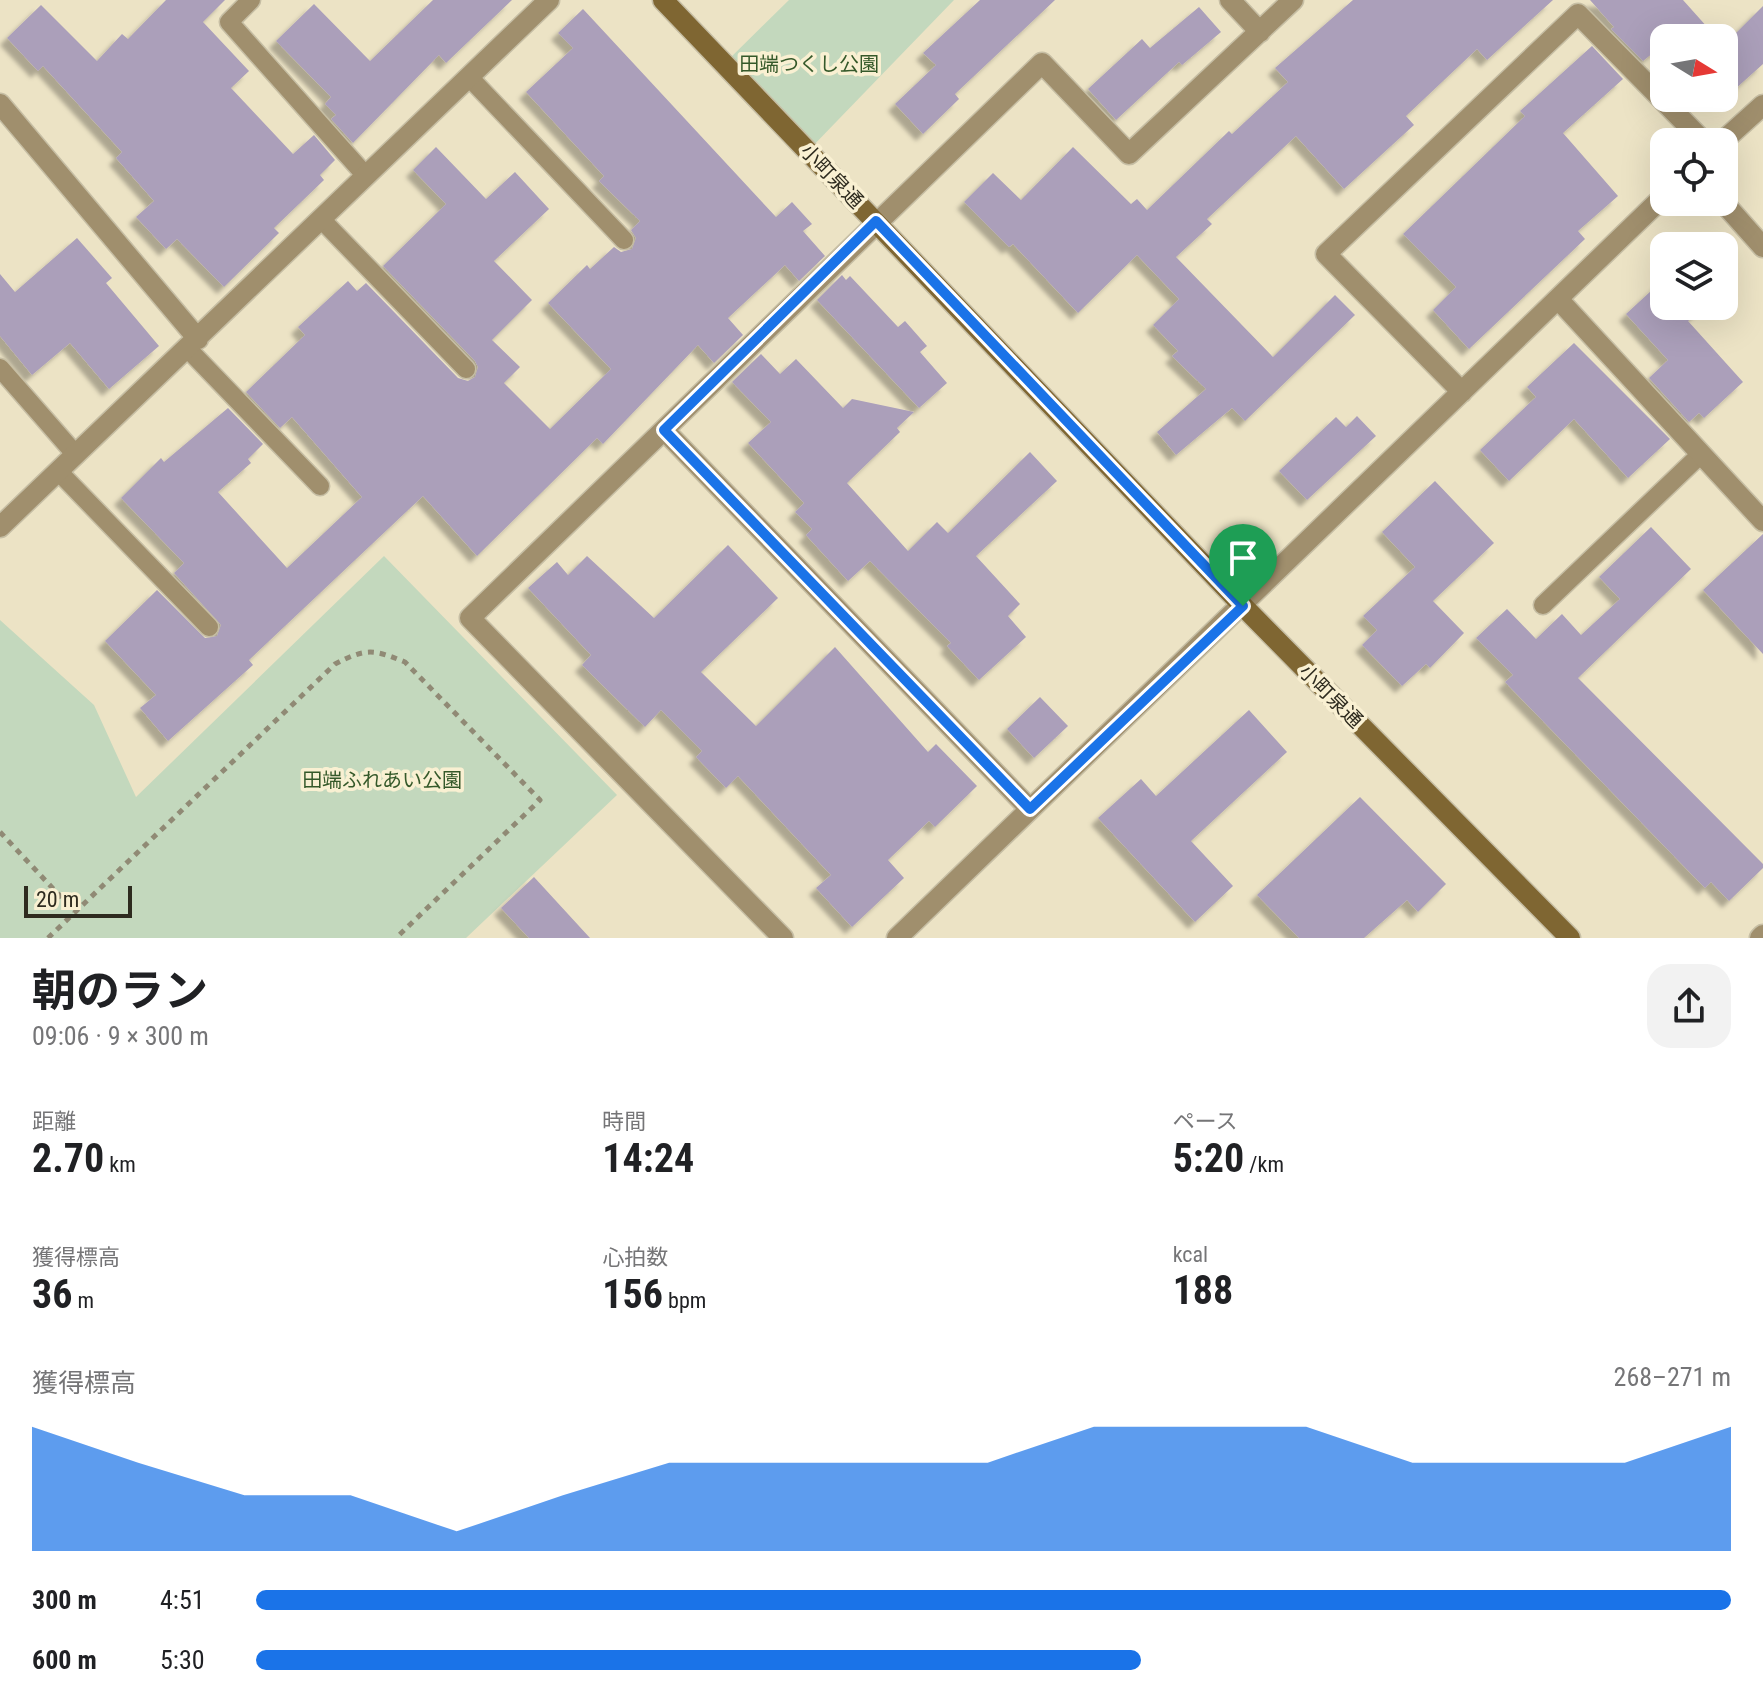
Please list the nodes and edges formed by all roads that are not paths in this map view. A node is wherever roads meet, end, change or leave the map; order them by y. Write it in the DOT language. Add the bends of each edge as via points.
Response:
graph roads {
  1 [pos="251,0"];
  2 [pos="549,0"];
  3 [pos="663,0"];
  4 [pos="1230,0"];
  5 [pos="1293,0"];
  6 [pos="1260,32"];
  7 [pos="469,77"];
  8 [pos="0,104"];
  9 [pos="1763,105"];
  10 [pos="1690,128"];
  11 [pos="1738,128"];
  12 [pos="366,176"];
  13 [pos="1650,210"];
  14 [pos="1735,216"];
  15 [pos="321,219"];
  16 [pos="876,221"];
  17 [pos="624,240"];
  18 [pos="1763,247"];
  19 [pos="1558,299"];
  20 [pos="193,344"];
  21 [pos="0,368"];
  22 [pos="466,369"];
  23 [pos="1462,392"];
  24 [pos="664,430"];
  25 [pos="1701,454"];
  26 [pos="76,455"];
  27 [pos="58,471"];
  28 [pos="320,486"];
  29 [pos="1763,521"];
  30 [pos="0,527"];
  31 [pos="1543,605"];
  32 [pos="1243,606"];
  33 [pos="209,627"];
  34 [pos="1030,809"];
  35 [pos="783,938"];
  36 [pos="897,938"];
  37 [pos="1570,938"];
  1 -- 12 [label="lane" via="229,22"];
  2 -- 7 [label="street"];
  3 -- 16 [label="street, 小町泉通"];
  4 -- 6 [label="street"];
  5 -- 6 [label="street"];
  6 -- 16 [label="street" via="1129,154 1042,63"];
  7 -- 12 [label="street"];
  7 -- 17 [label="lane"];
  8 -- 20 [label="street"];
  9 -- 11 [label="street"];
  10 -- 23 [label="street" via="1578,14 1326,254"];
  12 -- 15 [label="street"];
  13 -- 19 [label="street"];
  14 -- 18 [label="street"];
  15 -- 20 [label="street"];
  15 -- 22 [label="lane"];
  16 -- 24 [label="street"];
  16 -- 32 [label="street, 小町泉通"];
  19 -- 23 [label="street"];
  19 -- 25 [label="street"];
  20 -- 26 [label="street"];
  20 -- 28 [label="lane"];
  21 -- 26 [label="lane"];
  23 -- 32 [label="street"];
  24 -- 34 [label="street"];
  24 -- 35 [label="street" via="470,618"];
  25 -- 29 [label="street"];
  25 -- 31 [label="lane"];
  26 -- 27 [label="street"];
  27 -- 30 [label="street"];
  27 -- 33 [label="lane"];
  32 -- 34 [label="street"];
  32 -- 37 [label="street, 小町泉通"];
  34 -- 36 [label="street"];
}
